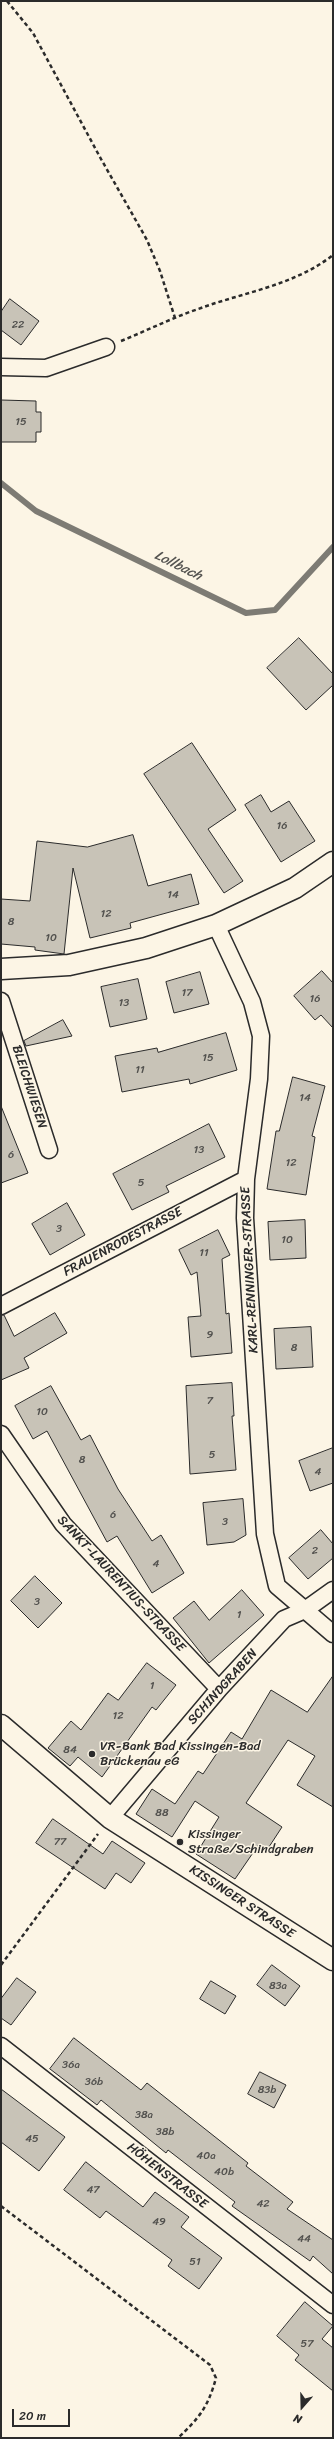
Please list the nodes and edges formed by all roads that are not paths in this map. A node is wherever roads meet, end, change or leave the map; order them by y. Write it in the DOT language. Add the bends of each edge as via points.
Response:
graph roads {
  1 [pos="106,348"];
  2 [pos="1,367"];
  3 [pos="333,862"];
  4 [pos="216,925"];
  5 [pos="1,969"];
  6 [pos="1,1001"];
  7 [pos="49,1150"];
  8 [pos="246,1179"];
  9 [pos="1,1306"];
  10 [pos="1,1434"];
  11 [pos="333,1590"];
  12 [pos="305,1610"];
  13 [pos="333,1634"];
  14 [pos="219,1689"];
  15 [pos="1,1725"];
  16 [pos="110,1818"];
  17 [pos="333,1960"];
  18 [pos="1,2046"];
  19 [pos="333,2305"];
  1 -- 2 [label="street" via="46,368"];
  3 -- 4 [label="street" via="295,888"];
  4 -- 5 [label="street" via="146,948 69,965"];
  4 -- 8 [label="street, KARL-RENNINGER-STRASSE" via="252,1002 261,1036 259,1079"];
  6 -- 7 [label="street, BLEICHWIESEN"];
  8 -- 9 [label="street, FRAUENRODESTRASSE"];
  8 -- 12 [label="street, KARL-RENNINGER-STRASSE" via="245,1218 265,1534 277,1586"];
  10 -- 14 [label="street, SANKT-LAURENTIUS-STRASSE" via="63,1524"];
  11 -- 12 [label="street, SCHINDGRABEN"];
  12 -- 13 [label="street, KARL-RENNINGER-STRASSE"];
  12 -- 14 [label="street, SCHINDGRABEN" via="284,1619"];
  14 -- 16 [label="street, SCHINDGRABEN"];
  15 -- 16 [label="street, KISSINGER STRASSE"];
  16 -- 17 [label="street, KISSINGER STRASSE"];
  18 -- 19 [label="street, HÖHENSTRASSE"];
}
